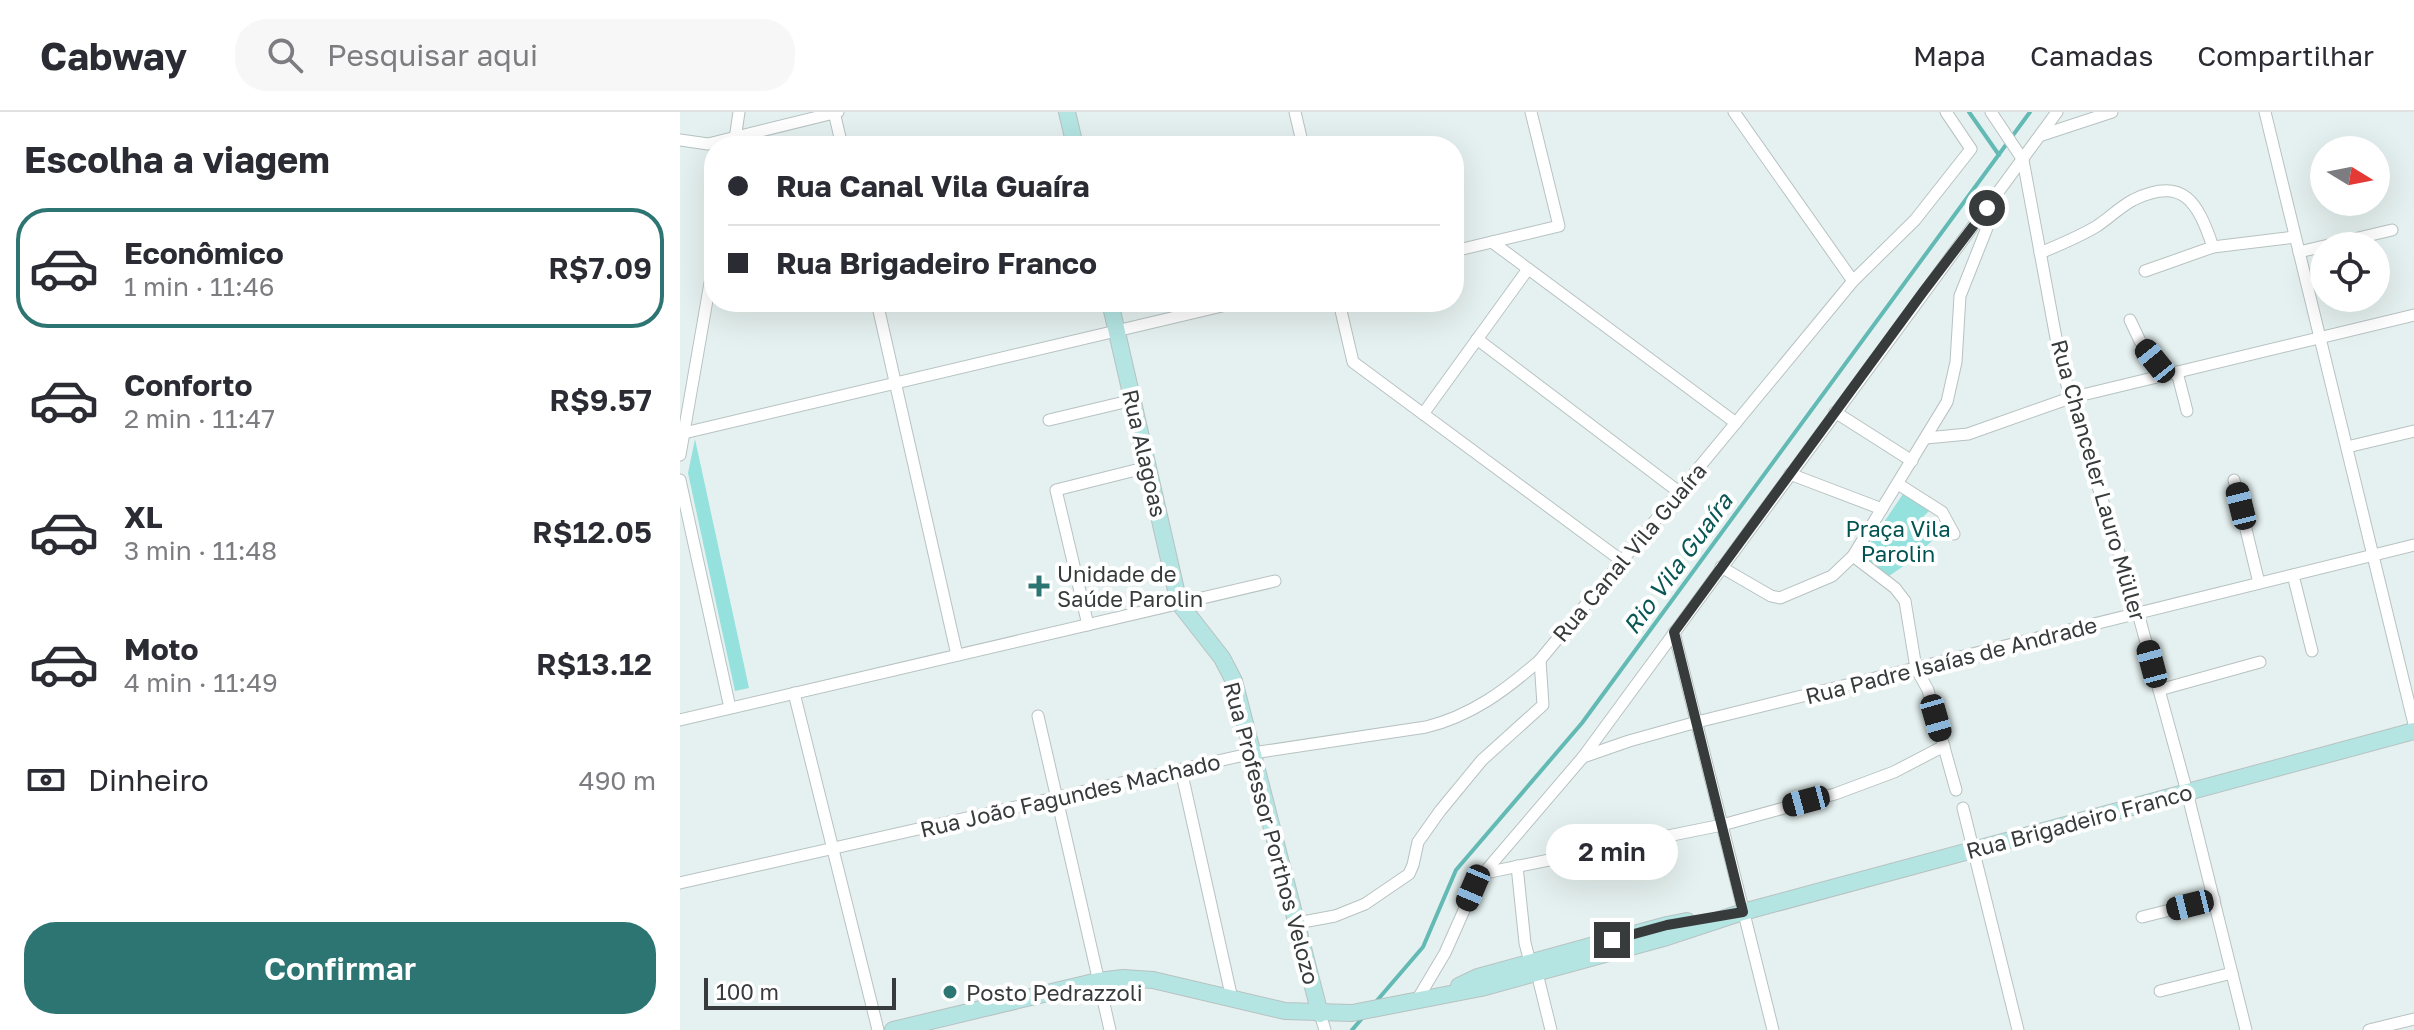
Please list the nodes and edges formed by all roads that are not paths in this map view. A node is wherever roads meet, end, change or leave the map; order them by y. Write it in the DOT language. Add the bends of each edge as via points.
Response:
graph roads {
  1 [pos="739,112"];
  2 [pos="835,112"];
  3 [pos="1067,112"];
  4 [pos="1295,112"];
  5 [pos="1531,112"];
  6 [pos="1734,112"];
  7 [pos="1946,112"];
  8 [pos="2057,112"];
  9 [pos="2112,112"];
  10 [pos="2265,112"];
  11 [pos="1992,113"];
  12 [pos="2042,135"];
  13 [pos="736,136"];
  14 [pos="755,136"];
  15 [pos="840,136"];
  16 [pos="1073,136"];
  17 [pos="1301,136"];
  18 [pos="680,140"];
  19 [pos="704,143"];
  20 [pos="2023,160"];
  21 [pos="2003,187"];
  22 [pos="2392,230"];
  23 [pos="2295,237"];
  24 [pos="1492,242"];
  25 [pos="2213,247"];
  26 [pos="1464,249"];
  27 [pos="2299,252"];
  28 [pos="2040,253"];
  29 [pos="1528,269"];
  30 [pos="2145,271"];
  31 [pos="1853,281"];
  32 [pos="705,312"];
  33 [pos="879,312"];
  34 [pos="1112,312"];
  35 [pos="1197,312"];
  36 [pos="1341,312"];
  37 [pos="2414,315"];
  38 [pos="2130,320"];
  39 [pos="1117,331"];
  40 [pos="2320,338"];
  41 [pos="1477,339"];
  42 [pos="2172,374"];
  43 [pos="895,383"];
  44 [pos="2070,398"];
  45 [pos="1133,400"];
  46 [pos="2187,411"];
  47 [pos="1835,412"];
  48 [pos="1423,414"];
  49 [pos="1049,420"];
  50 [pos="1736,423"];
  51 [pos="2414,431"];
  52 [pos="684,433"];
  53 [pos="1926,438"];
  54 [pos="2347,447"];
  55 [pos="680,455"];
  56 [pos="1912,461"];
  57 [pos="1148,467"];
  58 [pos="1790,474"];
  59 [pos="680,480"];
  60 [pos="2234,480"];
  61 [pos="1898,484"];
  62 [pos="1679,492"];
  63 [pos="1882,509"];
  64 [pos="1954,534"];
  65 [pos="2414,545"];
  66 [pos="2373,555"];
  67 [pos="1853,556"];
  68 [pos="1622,561"];
  69 [pos="1721,567"];
  70 [pos="2293,575"];
  71 [pos="1275,581"];
  72 [pos="2259,583"];
  73 [pos="1179,603"];
  74 [pos="2138,613"];
  75 [pos="1088,625"];
  76 [pos="1674,632"];
  77 [pos="2312,651"];
  78 [pos="957,655"];
  79 [pos="1540,660"];
  80 [pos="2260,662"];
  81 [pos="1916,668"];
  82 [pos="2159,690"];
  83 [pos="794,693"];
  84 [pos="730,708"];
  85 [pos="1038,716"];
  86 [pos="680,720"];
  87 [pos="1697,722"];
  88 [pos="2414,724"];
  89 [pos="2414,731"];
  90 [pos="1944,746"];
  91 [pos="1253,753"];
  92 [pos="1583,757"];
  93 [pos="1181,770"];
  94 [pos="1956,790"];
  95 [pos="2187,792"];
  96 [pos="1056,798"];
  97 [pos="1963,808"];
  98 [pos="1722,825"];
  99 [pos="833,849"];
  100 [pos="1973,850"];
  101 [pos="1517,866"];
  102 [pos="1484,873"];
  103 [pos="680,883"];
  104 [pos="2214,899"];
  105 [pos="1743,912"];
  106 [pos="2142,917"];
  107 [pos="1297,923"];
  108 [pos="1445,953"];
  109 [pos="1533,968"];
  110 [pos="2232,973"];
  111 [pos="1098,981"];
  112 [pos="2160,991"];
  113 [pos="1435,996"];
  114 [pos="1232,999"];
  115 [pos="1417,1000"];
  116 [pos="2414,1019"];
  117 [pos="1322,1022"];
  118 [pos="878,1030"];
  119 [pos="893,1030"];
  120 [pos="1110,1030"];
  121 [pos="1551,1030"];
  122 [pos="1773,1030"];
  123 [pos="2018,1030"];
  124 [pos="2246,1030"];
  125 [pos="2369,1030"];
  1 -- 13 [label="street"];
  2 -- 14 [label="street"];
  2 -- 15 [label="street"];
  3 -- 16 [label="main road"];
  4 -- 17 [label="street"];
  5 -- 24 [label="street" via="1559,226"];
  6 -- 31 [label="street"];
  7 -- 31 [label="street, Rua Canal Vila Guaíra" via="1971,149 1915,220"];
  8 -- 12 [label="street"];
  9 -- 12 [label="street"];
  10 -- 23 [label="street"];
  11 -- 20 [label="street"];
  12 -- 20 [label="street"];
  18 -- 19 [label="street"];
  20 -- 21 [label="street"];
  20 -- 28 [label="street, Rua Chanceler Lauro Müller"];
  21 -- 47 [label="street"];
  21 -- 53 [label="street" via="1960,296 1947,402"];
  22 -- 27 [label="street"];
  23 -- 25 [label="street"];
  23 -- 27 [label="street"];
  24 -- 26 [label="street"];
  24 -- 29 [label="street"];
  25 -- 28 [label="street" via="2192,200 2174,191 2132,201 2098,225"];
  25 -- 30 [label="street"];
  27 -- 40 [label="street"];
  28 -- 44 [label="street, Rua Chanceler Lauro Müller"];
  29 -- 41 [label="street"];
  29 -- 50 [label="street"];
  31 -- 50 [label="street, Rua Canal Vila Guaíra"];
  32 -- 52 [label="street"];
  33 -- 43 [label="street"];
  34 -- 39 [label="main road, Rua Alagoas"];
  35 -- 39 [label="street"];
  36 -- 48 [label="street" via="1353,362"];
  37 -- 40 [label="street"];
  38 -- 42 [label="street" via="2140,341"];
  39 -- 43 [label="street"];
  39 -- 45 [label="main road, Rua Alagoas"];
  40 -- 42 [label="street"];
  40 -- 54 [label="street"];
  41 -- 48 [label="street"];
  41 -- 62 [label="street"];
  42 -- 44 [label="street"];
  42 -- 46 [label="street"];
  43 -- 52 [label="street"];
  43 -- 78 [label="street"];
  44 -- 53 [label="street" via="1968,434"];
  44 -- 74 [label="street, Rua Chanceler Lauro Müller"];
  45 -- 49 [label="street"];
  45 -- 57 [label="main road, Rua Alagoas"];
  47 -- 56 [label="street"];
  47 -- 58 [label="street"];
  48 -- 68 [label="street"];
  50 -- 62 [label="street, Rua Canal Vila Guaíra"];
  51 -- 54 [label="street"];
  52 -- 55 [label="street"];
  53 -- 56 [label="street"];
  54 -- 66 [label="street"];
  56 -- 61 [label="street"];
  57 -- 73 [label="main road, Rua Alagoas"];
  57 -- 75 [label="street" via="1056,490"];
  58 -- 63 [label="street"];
  58 -- 69 [label="street"];
  59 -- 84 [label="street"];
  60 -- 72 [label="street"];
  61 -- 63 [label="street"];
  61 -- 64 [label="street" via="1942,512"];
  62 -- 68 [label="street, Rua Canal Vila Guaíra"];
  63 -- 67 [label="street"];
  65 -- 66 [label="street, Rua Padre Isaías de Andrade"];
  66 -- 70 [label="street, Rua Padre Isaías de Andrade"];
  66 -- 88 [label="street"];
  67 -- 69 [label="street" via="1832,576 1780,598"];
  67 -- 81 [label="street" via="1902,595"];
  68 -- 79 [label="street, Rua Canal Vila Guaíra"];
  69 -- 76 [label="street"];
  70 -- 72 [label="street, Rua Padre Isaías de Andrade"];
  70 -- 77 [label="street"];
  71 -- 73 [label="street"];
  72 -- 74 [label="street, Rua Padre Isaías de Andrade"];
  73 -- 75 [label="street"];
  73 -- 91 [label="main road, Rua Professor Porthos Velozo" via="1228,668"];
  74 -- 81 [label="street, Rua Padre Isaías de Andrade"];
  74 -- 82 [label="street, Rua Chanceler Lauro Müller"];
  75 -- 78 [label="street"];
  76 -- 87 [label="street"];
  76 -- 92 [label="street"];
  78 -- 83 [label="street"];
  79 -- 91 [label="street, Rua João Fagundes Machado" via="1488,701 1447,722"];
  79 -- 107 [label="street, Rua Canal Vila Guaíra" via="1543,705 1482,760 1440,811 1418,842 1409,874 1365,904"];
  80 -- 82 [label="street"];
  81 -- 87 [label="street, Rua Padre Isaías de Andrade"];
  81 -- 90 [label="street"];
  82 -- 95 [label="street, Rua Chanceler Lauro Müller"];
  83 -- 84 [label="street"];
  83 -- 99 [label="street"];
  84 -- 86 [label="street"];
  85 -- 96 [label="street"];
  87 -- 92 [label="street, Rua Padre Isaías de Andrade"];
  87 -- 98 [label="street"];
  89 -- 95 [label="main road, Rua Brigadeiro Franco"];
  90 -- 94 [label="street"];
  90 -- 98 [label="street" via="1850,789"];
  91 -- 93 [label="street, Rua João Fagundes Machado"];
  91 -- 107 [label="main road, Rua Professor Porthos Velozo"];
  92 -- 102 [label="street"];
  93 -- 96 [label="street, Rua João Fagundes Machado"];
  93 -- 114 [label="street"];
  95 -- 100 [label="main road, Rua Brigadeiro Franco"];
  95 -- 104 [label="street, Rua Chanceler Lauro Müller"];
  96 -- 99 [label="street, Rua João Fagundes Machado"];
  96 -- 111 [label="street"];
  97 -- 100 [label="street"];
  98 -- 101 [label="street"];
  98 -- 105 [label="street"];
  99 -- 103 [label="street, Rua João Fagundes Machado"];
  99 -- 118 [label="street"];
  100 -- 105 [label="main road, Rua Brigadeiro Franco"];
  100 -- 123 [label="street"];
  101 -- 102 [label="street"];
  101 -- 109 [label="street" via="1523,933"];
  102 -- 108 [label="street"];
  104 -- 106 [label="street"];
  104 -- 110 [label="street, Rua Chanceler Lauro Müller"];
  105 -- 109 [label="main road, Rua Brigadeiro Franco" via="1667,925"];
  105 -- 122 [label="street"];
  107 -- 117 [label="main road, Rua Professor Porthos Velozo"];
  108 -- 113 [label="street"];
  108 -- 115 [label="street"];
  109 -- 113 [label="main road, Rua Brigadeiro Franco" via="1478,977"];
  109 -- 121 [label="street"];
  110 -- 112 [label="street"];
  110 -- 124 [label="street, Rua Chanceler Lauro Müller"];
  111 -- 114 [label="main road, Rua Brigadeiro Franco" via="1153,980"];
  111 -- 119 [label="main road, Rua Brigadeiro Franco"];
  111 -- 120 [label="street"];
  113 -- 115 [label="main road, Rua Brigadeiro Franco"];
  114 -- 117 [label="main road, Rua Brigadeiro Franco"];
  115 -- 117 [label="main road, Rua Brigadeiro Franco"];
  116 -- 125 [label="street"];
}
